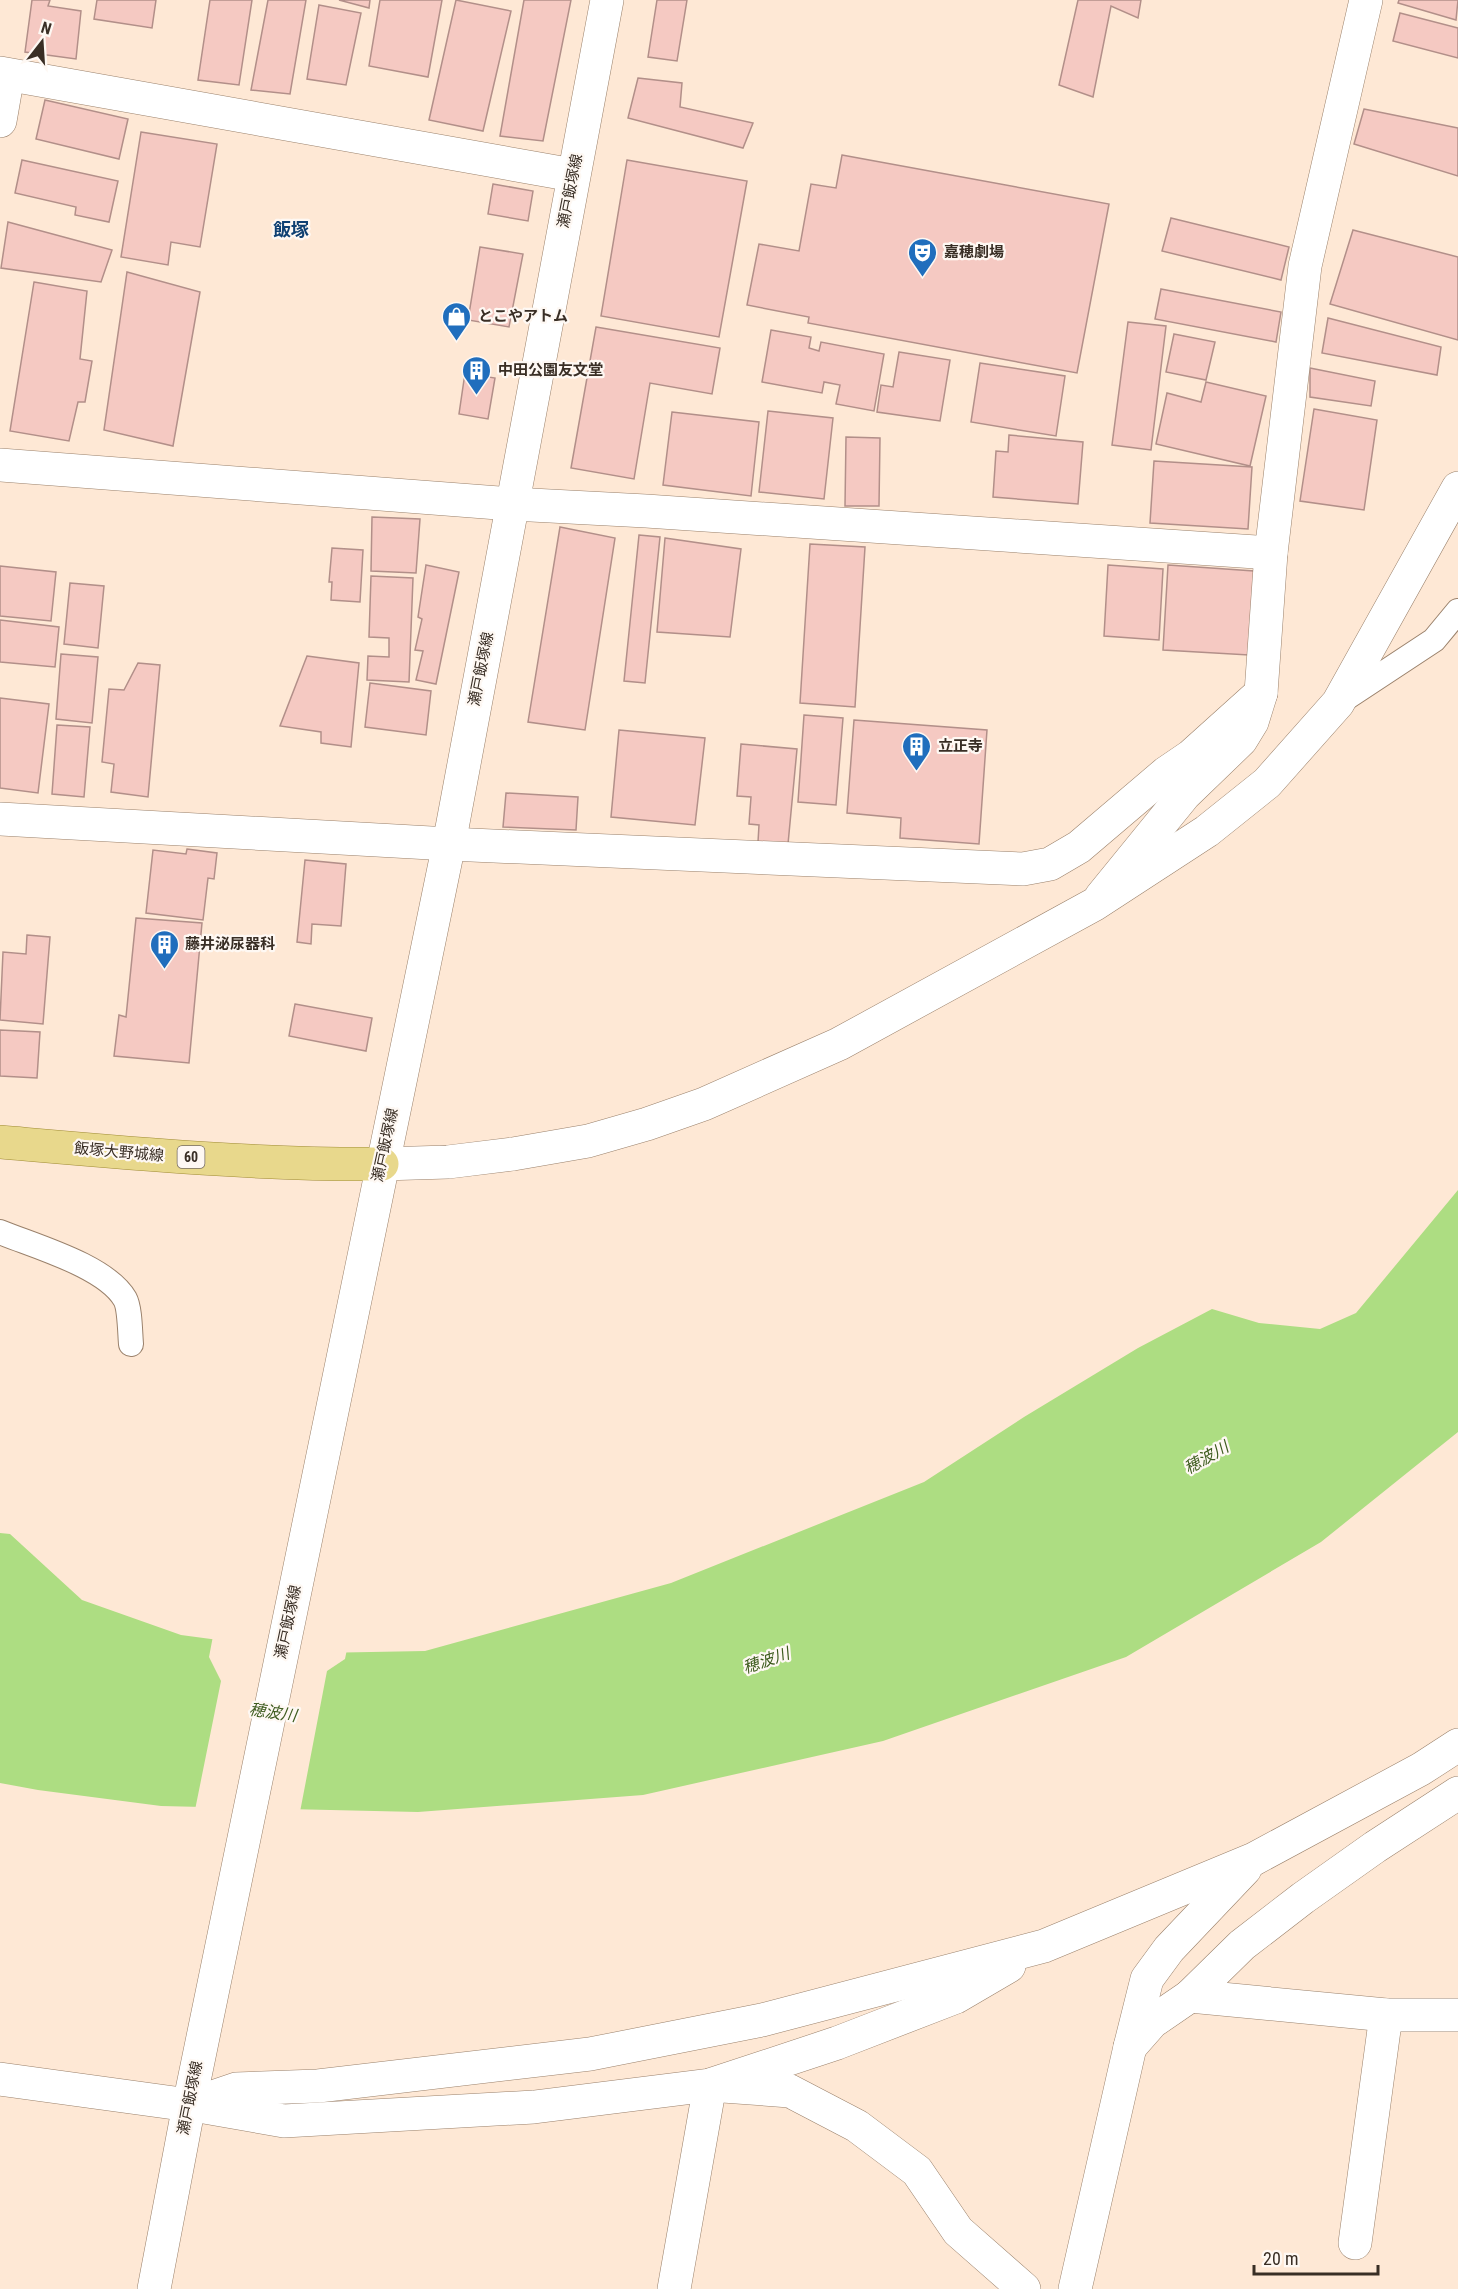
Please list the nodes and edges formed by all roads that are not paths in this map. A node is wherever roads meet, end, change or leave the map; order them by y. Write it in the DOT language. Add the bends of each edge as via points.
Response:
graph roads {
  1 [pos="607,0"];
  2 [pos="1366,0"];
  3 [pos="4,74"];
  4 [pos="0,121"];
  5 [pos="573,175"];
  6 [pos="0,465"];
  7 [pos="1458,488"];
  8 [pos="512,504"];
  9 [pos="1271,553"];
  10 [pos="1458,612"];
  11 [pos="1261,693"];
  12 [pos="1338,703"];
  13 [pos="0,819"];
  14 [pos="448,844"];
  15 [pos="1095,904"];
  16 [pos="0,1142"];
  17 [pos="382,1164"];
  18 [pos="0,1232"];
  19 [pos="131,1344"];
  20 [pos="1458,1745"];
  21 [pos="1458,1792"];
  22 [pos="1254,1859"];
  23 [pos="1044,1946"];
  24 [pos="1190,1996"];
  25 [pos="1386,2015"];
  26 [pos="1458,2015"];
  27 [pos="1130,2047"];
  28 [pos="0,2079"];
  29 [pos="710,2085"];
  30 [pos="189,2104"];
  31 [pos="1355,2243"];
  32 [pos="154,2289"];
  33 [pos="674,2289"];
  34 [pos="1024,2289"];
  35 [pos="1075,2289"];
  1 -- 5 [label="street, 瀬戸飯塚線"];
  2 -- 9 [label="street" via="1305,266"];
  3 -- 4 [label="street"];
  3 -- 5 [label="street"];
  5 -- 8 [label="street, 瀬戸飯塚線"];
  6 -- 8 [label="street"];
  7 -- 12 [label="street"];
  8 -- 9 [label="street"];
  8 -- 14 [label="street, 瀬戸飯塚線"];
  9 -- 11 [label="street"];
  10 -- 12 [label="lane" via="1434,640"];
  11 -- 14 [label="street" via="1079,848 1050,864 1023,869"];
  11 -- 15 [label="street" via="1252,722 1241,740 1184,795"];
  12 -- 15 [label="street" via="1267,783 1207,831"];
  13 -- 14 [label="street"];
  14 -- 17 [label="street, 瀬戸飯塚線"];
  15 -- 17 [label="street" via="838,1044 704,1104 588,1141 448,1162"];
  16 -- 17 [label="main road, 飯塚大野城線 / 60" via="318,1165"];
  17 -- 30 [label="street, 瀬戸飯塚線"];
  18 -- 19 [label="lane" via="91,1269 115,1286 126,1300"];
  20 -- 22 [label="street"];
  21 -- 24 [label="street" via="1303,1898 1242,1945"];
  22 -- 23 [label="street"];
  22 -- 27 [label="street" via="1169,1948 1147,1979"];
  23 -- 29 [label="street" via="956,1997 837,2043"];
  23 -- 30 [label="street" via="762,2020 590,2054 318,2086 236,2089"];
  24 -- 25 [label="street"];
  24 -- 27 [label="street" via="1152,2022"];
  25 -- 26 [label="street"];
  25 -- 31 [label="street"];
  27 -- 35 [label="street"];
  28 -- 30 [label="street"];
  29 -- 30 [label="street" via="534,2107 284,2121"];
  29 -- 33 [label="street"];
  29 -- 34 [label="street" via="790,2091 857,2126 917,2171 958,2231"];
  30 -- 32 [label="street, 瀬戸飯塚線"];
}
